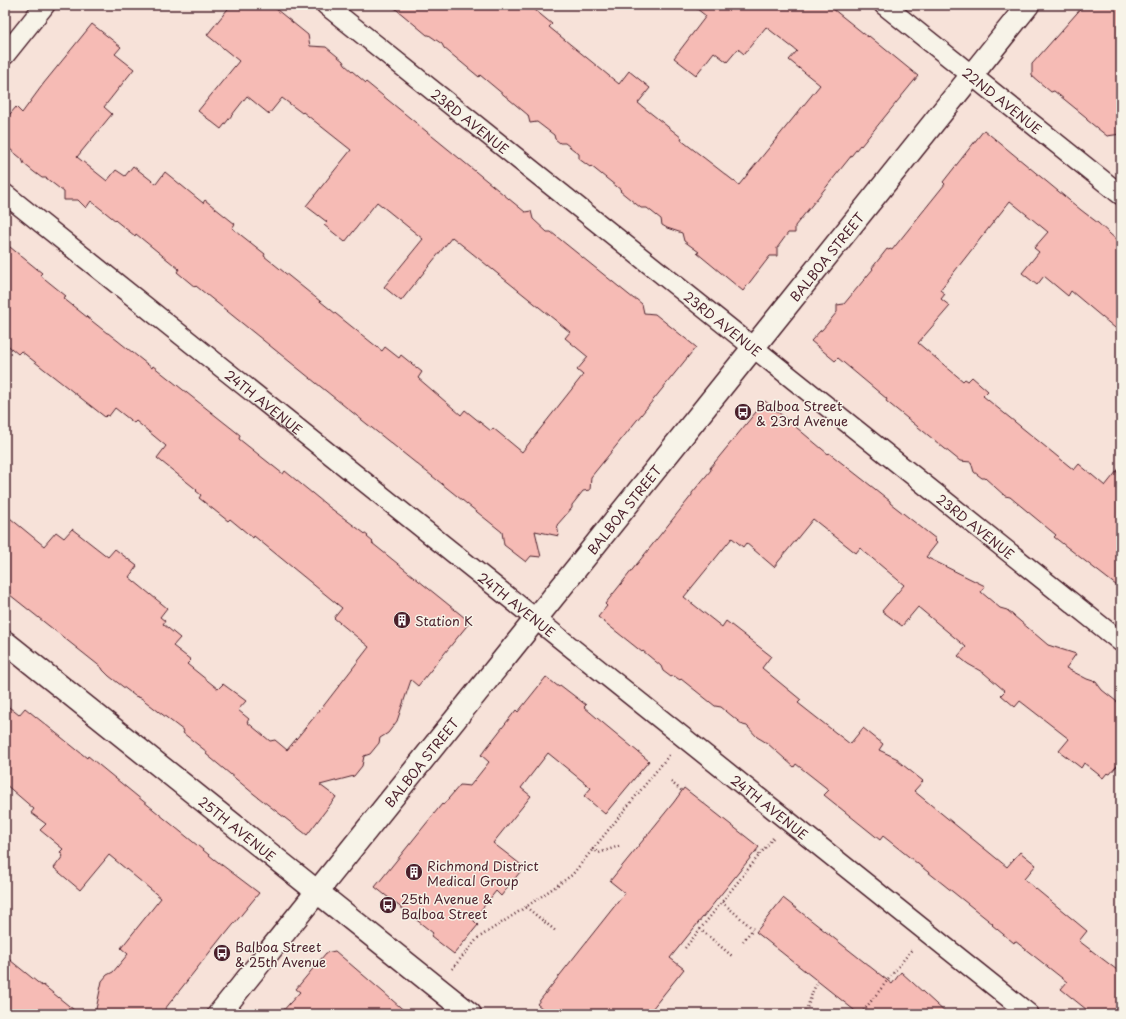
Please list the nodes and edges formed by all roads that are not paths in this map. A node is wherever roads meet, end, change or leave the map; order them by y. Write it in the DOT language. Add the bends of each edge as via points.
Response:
graph roads {
  1 [pos="45,5"];
  2 [pos="326,5"];
  3 [pos="884,5"];
  4 [pos="1028,5"];
  5 [pos="5,55"];
  6 [pos="971,75"];
  7 [pos="5,194"];
  8 [pos="1121,195"];
  9 [pos="753,347"];
  10 [pos="535,619"];
  11 [pos="5,642"];
  12 [pos="1121,642"];
  13 [pos="317,892"];
  14 [pos="219,1014"];
  15 [pos="470,1014"];
  16 [pos="1029,1014"];
  1 -- 5 [label="street"];
  2 -- 9 [label="street, 23RD AVENUE"];
  3 -- 6 [label="street, 22ND AVENUE"];
  4 -- 6 [label="street, BALBOA STREET"];
  6 -- 8 [label="street, 22ND AVENUE"];
  6 -- 9 [label="street, BALBOA STREET"];
  7 -- 10 [label="street, 24TH AVENUE"];
  9 -- 10 [label="street, BALBOA STREET"];
  9 -- 12 [label="street, 23RD AVENUE"];
  10 -- 13 [label="street, BALBOA STREET"];
  10 -- 16 [label="street, 24TH AVENUE"];
  11 -- 13 [label="street, 25TH AVENUE"];
  13 -- 14 [label="street, BALBOA STREET"];
  13 -- 15 [label="street, 25TH AVENUE"];
}
